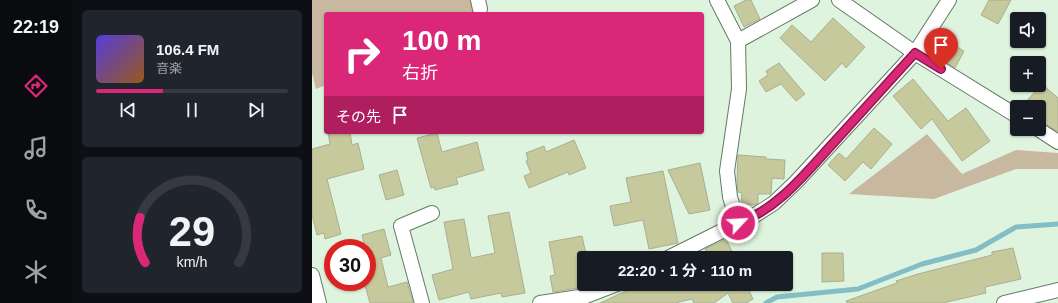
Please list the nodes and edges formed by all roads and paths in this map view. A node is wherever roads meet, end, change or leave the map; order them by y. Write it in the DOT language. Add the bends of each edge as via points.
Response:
graph roads {
  1 [pos="717,0"];
  2 [pos="812,0"];
  3 [pos="839,0"];
  4 [pos="949,0"];
  5 [pos="738,41"];
  6 [pos="915,53"];
  7 [pos="1010,112"];
  8 [pos="1046,134"];
  9 [pos="1058,142"];
  10 [pos="432,213"];
  11 [pos="738,223"];
  12 [pos="682,251"];
  13 [pos="312,275"];
  14 [pos="1058,290"];
  15 [pos="599,291"];
  16 [pos="319,303"];
  17 [pos="422,303"];
  18 [pos="540,303"];
  19 [pos="1004,303"];
  1 -- 5 [label="street"];
  2 -- 5 [label="street"];
  3 -- 6 [label="street"];
  4 -- 6 [label="street"];
  5 -- 11 [label="street" via="739,89 727,171 730,197"];
  6 -- 7 [label="street"];
  6 -- 11 [label="street" via="796,182 774,203"];
  8 -- 9 [label="street"];
  10 -- 17 [label="street" via="401,226"];
  11 -- 12 [label="street"];
  13 -- 16 [label="street"];
  14 -- 19 [label="street"];
  15 -- 18 [label="street" via="586,296"];
}
